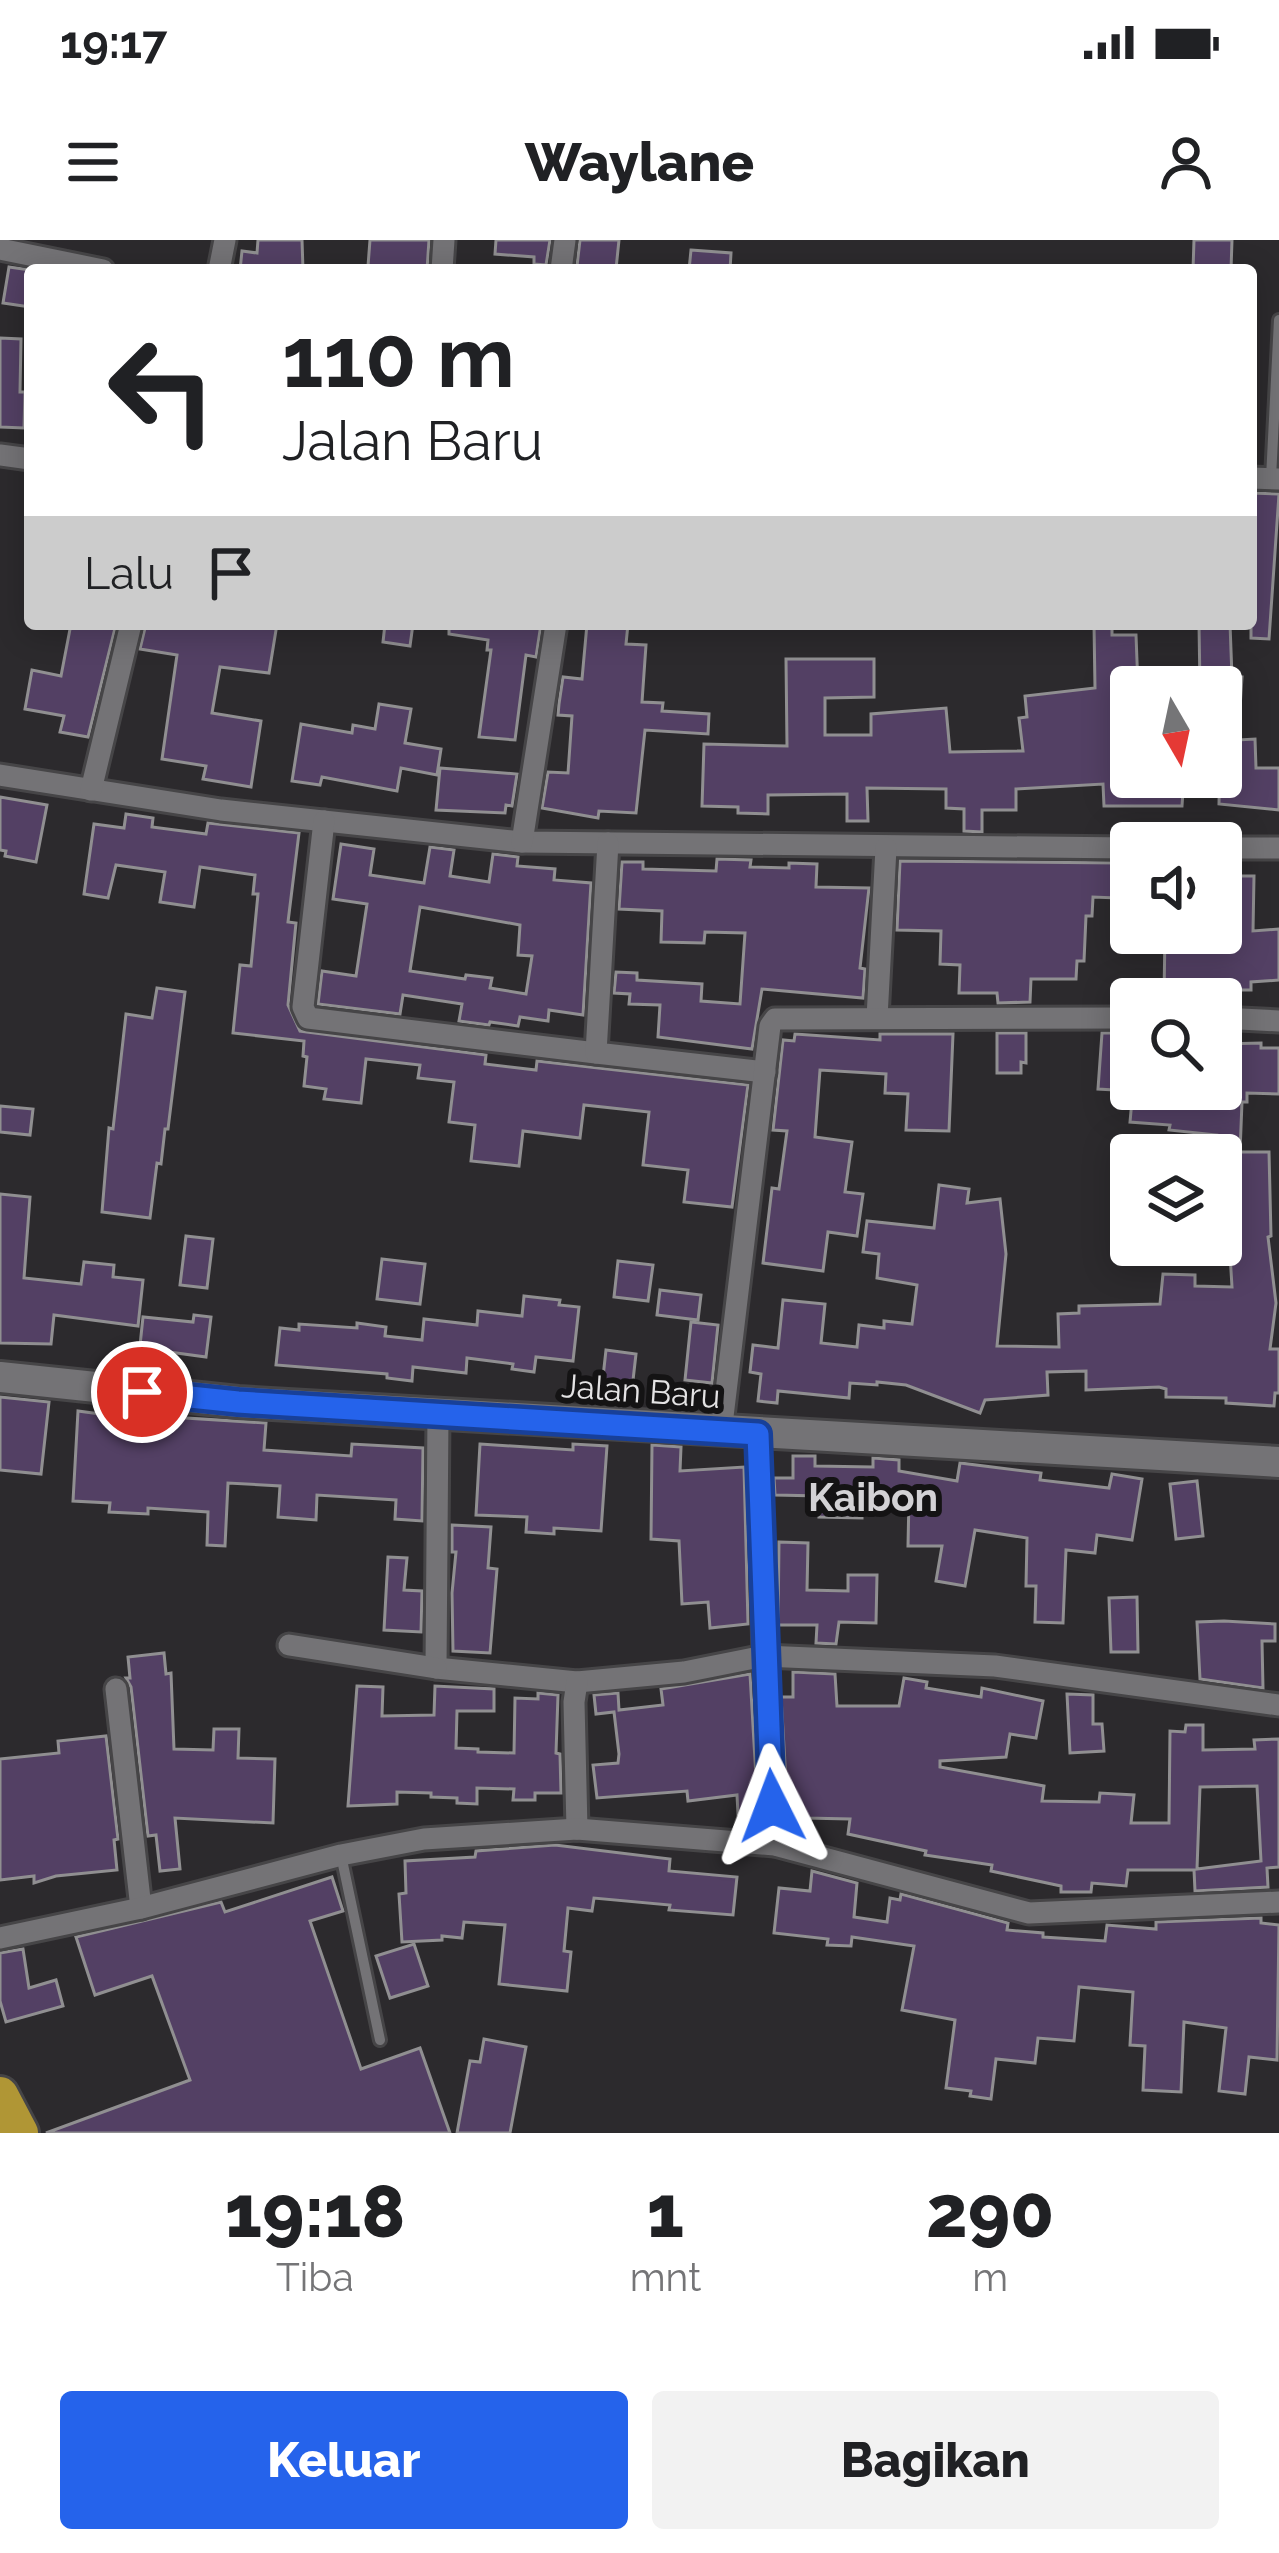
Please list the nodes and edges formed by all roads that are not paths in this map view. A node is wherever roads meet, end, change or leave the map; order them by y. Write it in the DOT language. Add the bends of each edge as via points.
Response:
graph roads {
  1 [pos="0,249"];
  2 [pos="74,264"];
  3 [pos="1279,320"];
  4 [pos="1267,478"];
  5 [pos="130,630"];
  6 [pos="555,630"];
  7 [pos="0,775"];
  8 [pos="91,790"];
  9 [pos="324,821"];
  10 [pos="522,842"];
  11 [pos="608,843"];
  12 [pos="886,848"];
  13 [pos="1110,848"];
  14 [pos="1242,848"];
  15 [pos="1279,848"];
  16 [pos="878,1018"];
  17 [pos="1110,1018"];
  18 [pos="1242,1019"];
  19 [pos="1279,1021"];
  20 [pos="596,1053"];
  21 [pos="765,1072"];
  22 [pos="0,1377"];
  23 [pos="437,1414"];
  24 [pos="721,1433"];
  25 [pos="758,1434"];
  26 [pos="1279,1462"];
  27 [pos="289,1645"];
  28 [pos="764,1656"];
  29 [pos="436,1668"];
  30 [pos="577,1682"];
  31 [pos="116,1689"];
  32 [pos="1279,1705"];
  33 [pos="577,1828"];
  34 [pos="775,1845"];
  35 [pos="341,1855"];
  36 [pos="1279,1902"];
  37 [pos="141,1908"];
  38 [pos="0,1938"];
  39 [pos="380,2040"];
  40 [pos="0,2095"];
  41 [pos="20,2133"];
  1 -- 2 [label="street"];
  3 -- 4 [label="lane"];
  5 -- 8 [label="street"];
  6 -- 10 [label="street"];
  7 -- 8 [label="street"];
  8 -- 9 [label="street"];
  9 -- 10 [label="street"];
  9 -- 20 [label="street" via="308,1018"];
  10 -- 11 [label="street"];
  11 -- 12 [label="street"];
  11 -- 20 [label="street"];
  12 -- 13 [label="street"];
  12 -- 16 [label="street"];
  14 -- 15 [label="street"];
  16 -- 17 [label="street"];
  16 -- 21 [label="street" via="775,1018"];
  18 -- 19 [label="street"];
  20 -- 21 [label="street"];
  21 -- 24 [label="street"];
  22 -- 23 [label="street, Jalan Baru"];
  23 -- 24 [label="street, Jalan Baru"];
  23 -- 29 [label="street"];
  24 -- 25 [label="street, Jalan Baru"];
  25 -- 26 [label="street, Jalan Baru"];
  25 -- 28 [label="street"];
  27 -- 29 [label="street"];
  28 -- 30 [label="street"];
  28 -- 32 [label="street" via="995,1666"];
  28 -- 34 [label="street"];
  29 -- 30 [label="street"];
  30 -- 33 [label="street"];
  31 -- 37 [label="street"];
  33 -- 34 [label="street"];
  33 -- 35 [label="street" via="424,1839"];
  34 -- 36 [label="street" via="1029,1913"];
  35 -- 37 [label="street"];
  35 -- 39 [label="lane"];
  37 -- 38 [label="street"];
  40 -- 41 [label="highway"];
}
